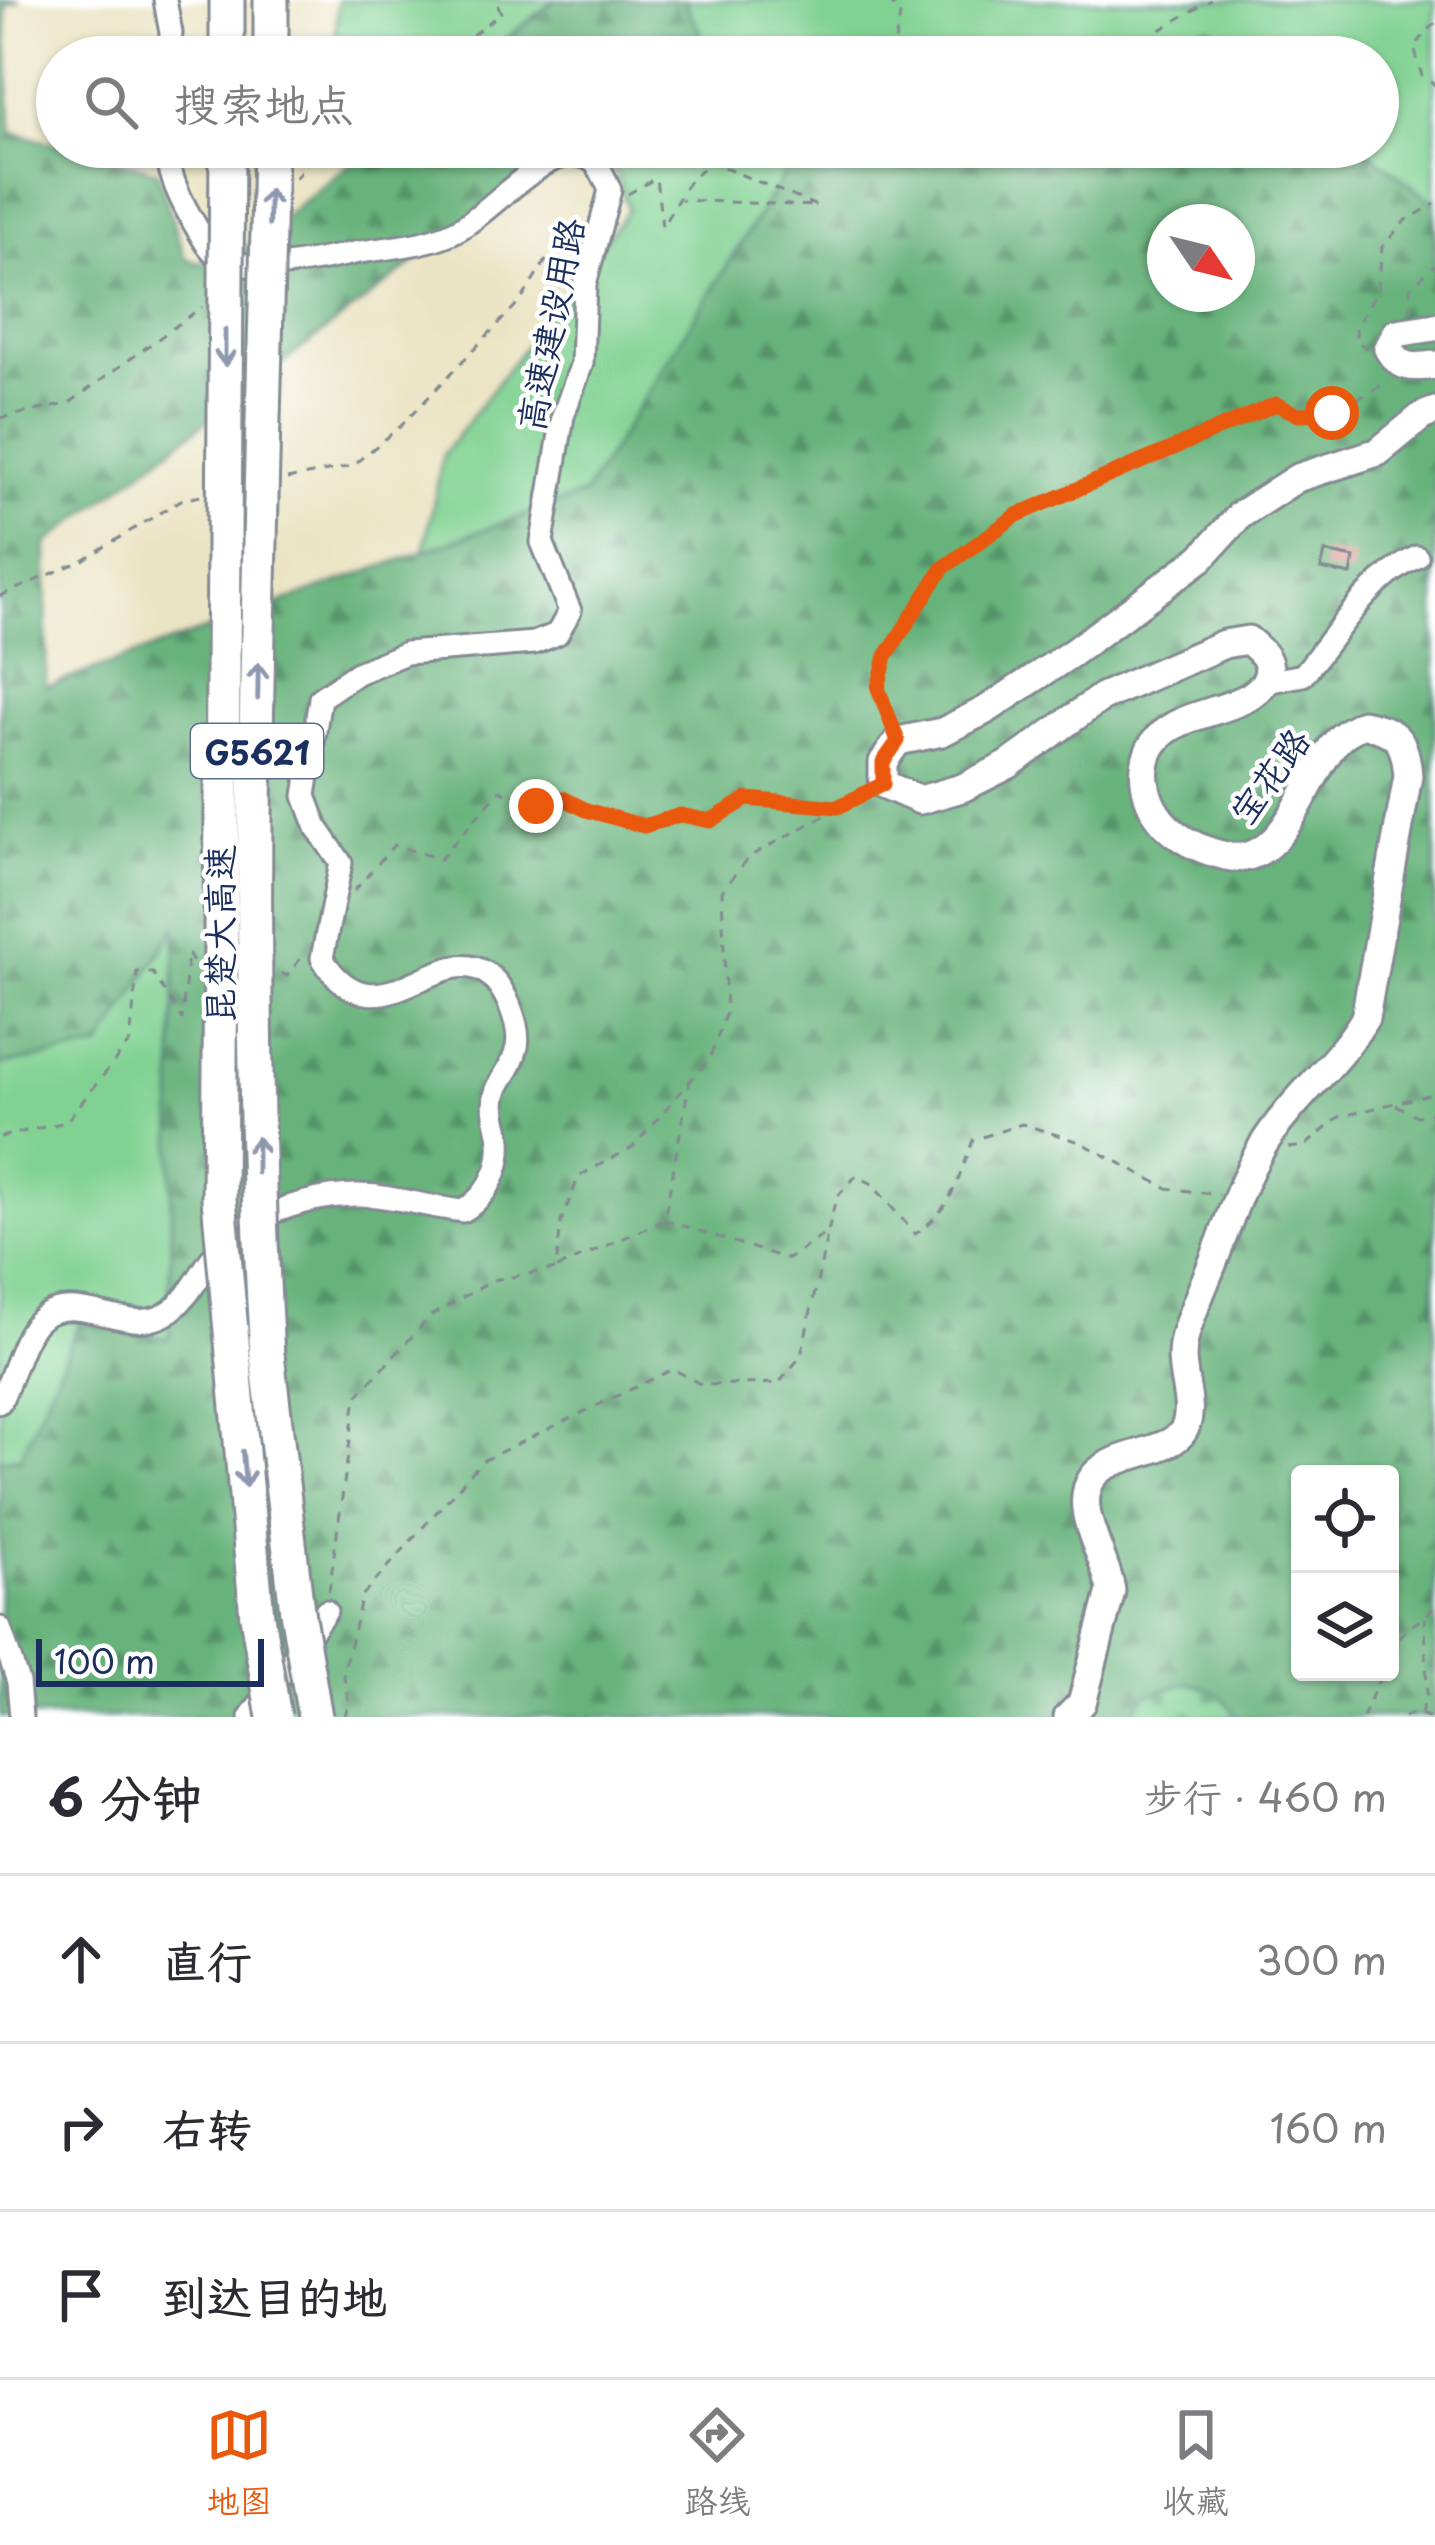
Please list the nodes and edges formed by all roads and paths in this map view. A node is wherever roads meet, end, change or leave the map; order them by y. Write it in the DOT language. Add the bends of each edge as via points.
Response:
graph roads {
  1 [pos="165,0"];
  2 [pos="227,0"];
  3 [pos="271,0"];
  4 [pos="496,0"];
  5 [pos="889,0"];
  6 [pos="1210,0"];
  7 [pos="1435,23"];
  8 [pos="171,36"];
  9 [pos="227,36"];
  10 [pos="271,36"];
  11 [pos="471,36"];
  12 [pos="896,36"];
  13 [pos="1149,36"];
  14 [pos="1435,85"];
  15 [pos="168,168"];
  16 [pos="227,168"];
  17 [pos="271,168"];
  18 [pos="303,168"];
  19 [pos="543,168"];
  20 [pos="600,168"];
  21 [pos="703,168"];
  22 [pos="724,168"];
  23 [pos="293,182"];
  24 [pos="677,200"];
  25 [pos="1435,204"];
  26 [pos="606,207"];
  27 [pos="1435,265"];
  28 [pos="1410,288"];
  29 [pos="212,301"];
  30 [pos="1435,326"];
  31 [pos="1388,349"];
  32 [pos="1423,367"];
  33 [pos="1435,411"];
  34 [pos="0,418"];
  35 [pos="288,478"];
  36 [pos="202,496"];
  37 [pos="1417,557"];
  38 [pos="0,596"];
  39 [pos="1266,682"];
  40 [pos="898,741"];
  41 [pos="883,784"];
  42 [pos="838,807"];
  43 [pos="332,917"];
  44 [pos="310,946"];
  45 [pos="270,968"];
  46 [pos="202,979"];
  47 [pos="690,1078"];
  48 [pos="1435,1093"];
  49 [pos="1394,1104"];
  50 [pos="1435,1113"];
  51 [pos="0,1137"];
  52 [pos="1268,1139"];
  53 [pos="1238,1197"];
  54 [pos="664,1220"];
  55 [pos="829,1232"];
  56 [pos="556,1269"];
  57 [pos="250,1354"];
  58 [pos="0,1402"];
  59 [pos="1435,1605"];
  60 [pos="311,1611"];
  61 [pos="1426,1618"];
  62 [pos="0,1628"];
  63 [pos="1399,1632"];
  64 [pos="1378,1681"];
  65 [pos="1421,1713"];
  66 [pos="22,1717"];
  67 [pos="250,1717"];
  68 [pos="274,1717"];
  69 [pos="315,1717"];
  70 [pos="344,1717"];
  71 [pos="1068,1717"];
  72 [pos="1363,1717"];
  73 [pos="1404,1717"];
  74 [pos="1429,1717"];
  1 -- 8 [label="street"];
  2 -- 9 [label="highway"];
  3 -- 10 [label="highway"];
  4 -- 11 [label="path" via="501,13"];
  5 -- 12 [label="path" via="900,16"];
  6 -- 13 [label="path"];
  7 -- 14 [label="path" via="1414,47 1422,76"];
  15 -- 19 [label="street, 高速建设用路" via="214,253 236,264 283,265 428,241 461,228"];
  16 -- 57 [label="highway, 昆楚大高速 / G5621, one-way, bridge" via="219,1199"];
  57 -- 17 [label="highway, 昆楚大高速 / G5621, one-way, bridge"];
  18 -- 23 [label="path"];
  20 -- 26 [label="street, 高速建设用路" via="610,190"];
  21 -- 24 [label="path"];
  22 -- 24 [label="path" via="817,206"];
  24 -- 26 [label="path" via="662,227 656,178"];
  25 -- 31 [label="path" via="1382,247 1378,289 1356,327 1356,341"];
  26 -- 35 [label="path" via="548,256 522,299 401,426 352,466"];
  26 -- 43 [label="street, 高速建设用路" via="585,284 582,363 563,416 542,542 571,611 557,634 534,643 406,653 320,698 305,796 341,863"];
  27 -- 28 [label="path"];
  29 -- 34 [label="path" via="68,404"];
  30 -- 31 [label="main road" via="1396,333"];
  31 -- 32 [label="main road" via="1395,361"];
  32 -- 40 [label="path" via="1332,413 1297,414 1276,404 1017,515 943,568 886,656 878,688"];
  33 -- 40 [label="main road" via="1378,452 1297,478 1240,515 1201,558 986,710 942,732"];
  36 -- 38 [label="path"];
  37 -- 39 [label="street" via="1364,597 1303,675"];
  39 -- 41 [label="main road, 宝花路" via="1264,653 1248,640 1224,644 1102,697 962,788 920,800"];
  39 -- 52 [label="main road, 宝花路" via="1242,700 1176,722 1154,741 1144,768 1148,802 1164,826 1211,853 1240,859 1269,849 1339,739 1362,724 1386,728 1405,747 1408,776 1365,1018"];
  40 -- 41 [label="main road" via="883,762"];
  41 -- 42 [label="path"];
  42 -- 43 [label="path" via="747,799 710,821 681,815 644,826 563,798 536,806 500,790 440,859 394,844"];
  42 -- 47 [label="path" via="749,857 722,891 726,1012 710,1058"];
  43 -- 58 [label="street, 高速建设用路" via="322,958 358,993 381,994 460,967 484,970 501,987 517,1049 495,1087 503,1146 480,1200 463,1211 338,1196 268,1214 224,1243 162,1317 64,1308 40,1319"];
  44 -- 45 [label="path" via="287,976"];
  46 -- 51 [label="path" via="188,953 182,1019 153,973 137,972 130,1042 66,1122"];
  47 -- 54 [label="path"];
  47 -- 56 [label="path" via="633,1147 578,1176"];
  48 -- 49 [label="path"];
  49 -- 50 [label="path" via="1417,1116"];
  49 -- 52 [label="path" via="1340,1117 1305,1146 1286,1149"];
  52 -- 53 [label="main road, 宝花路"];
  53 -- 55 [label="path" via="1167,1188 1081,1142 1022,1124 973,1140 953,1195 915,1234 856,1176 836,1198"];
  53 -- 71 [label="main road, 宝花路" via="1186,1332 1186,1429 1090,1479 1088,1520 1111,1591 1082,1703"];
  54 -- 55 [label="path" via="788,1259"];
  54 -- 56 [label="path"];
  55 -- 70 [label="path" via="801,1356 779,1383 702,1385 674,1370 482,1461 362,1596 343,1672"];
  56 -- 60 [label="path" via="493,1280 432,1315 356,1397"];
  57 -- 60 [label="highway, 昆楚大高速 / G5621"];
  57 -- 68 [label="highway, 昆楚大高速 / G5621, one-way, bridge" via="257,1616"];
  59 -- 61 [label="path"];
  60 -- 67 [label="street"];
  60 -- 69 [label="highway, 昆楚大高速 / G5621, bridge"];
  61 -- 63 [label="path"];
  61 -- 65 [label="path"];
  62 -- 66 [label="street"];
  64 -- 72 [label="path"];
  65 -- 73 [label="path"];
  65 -- 74 [label="path"];
}
